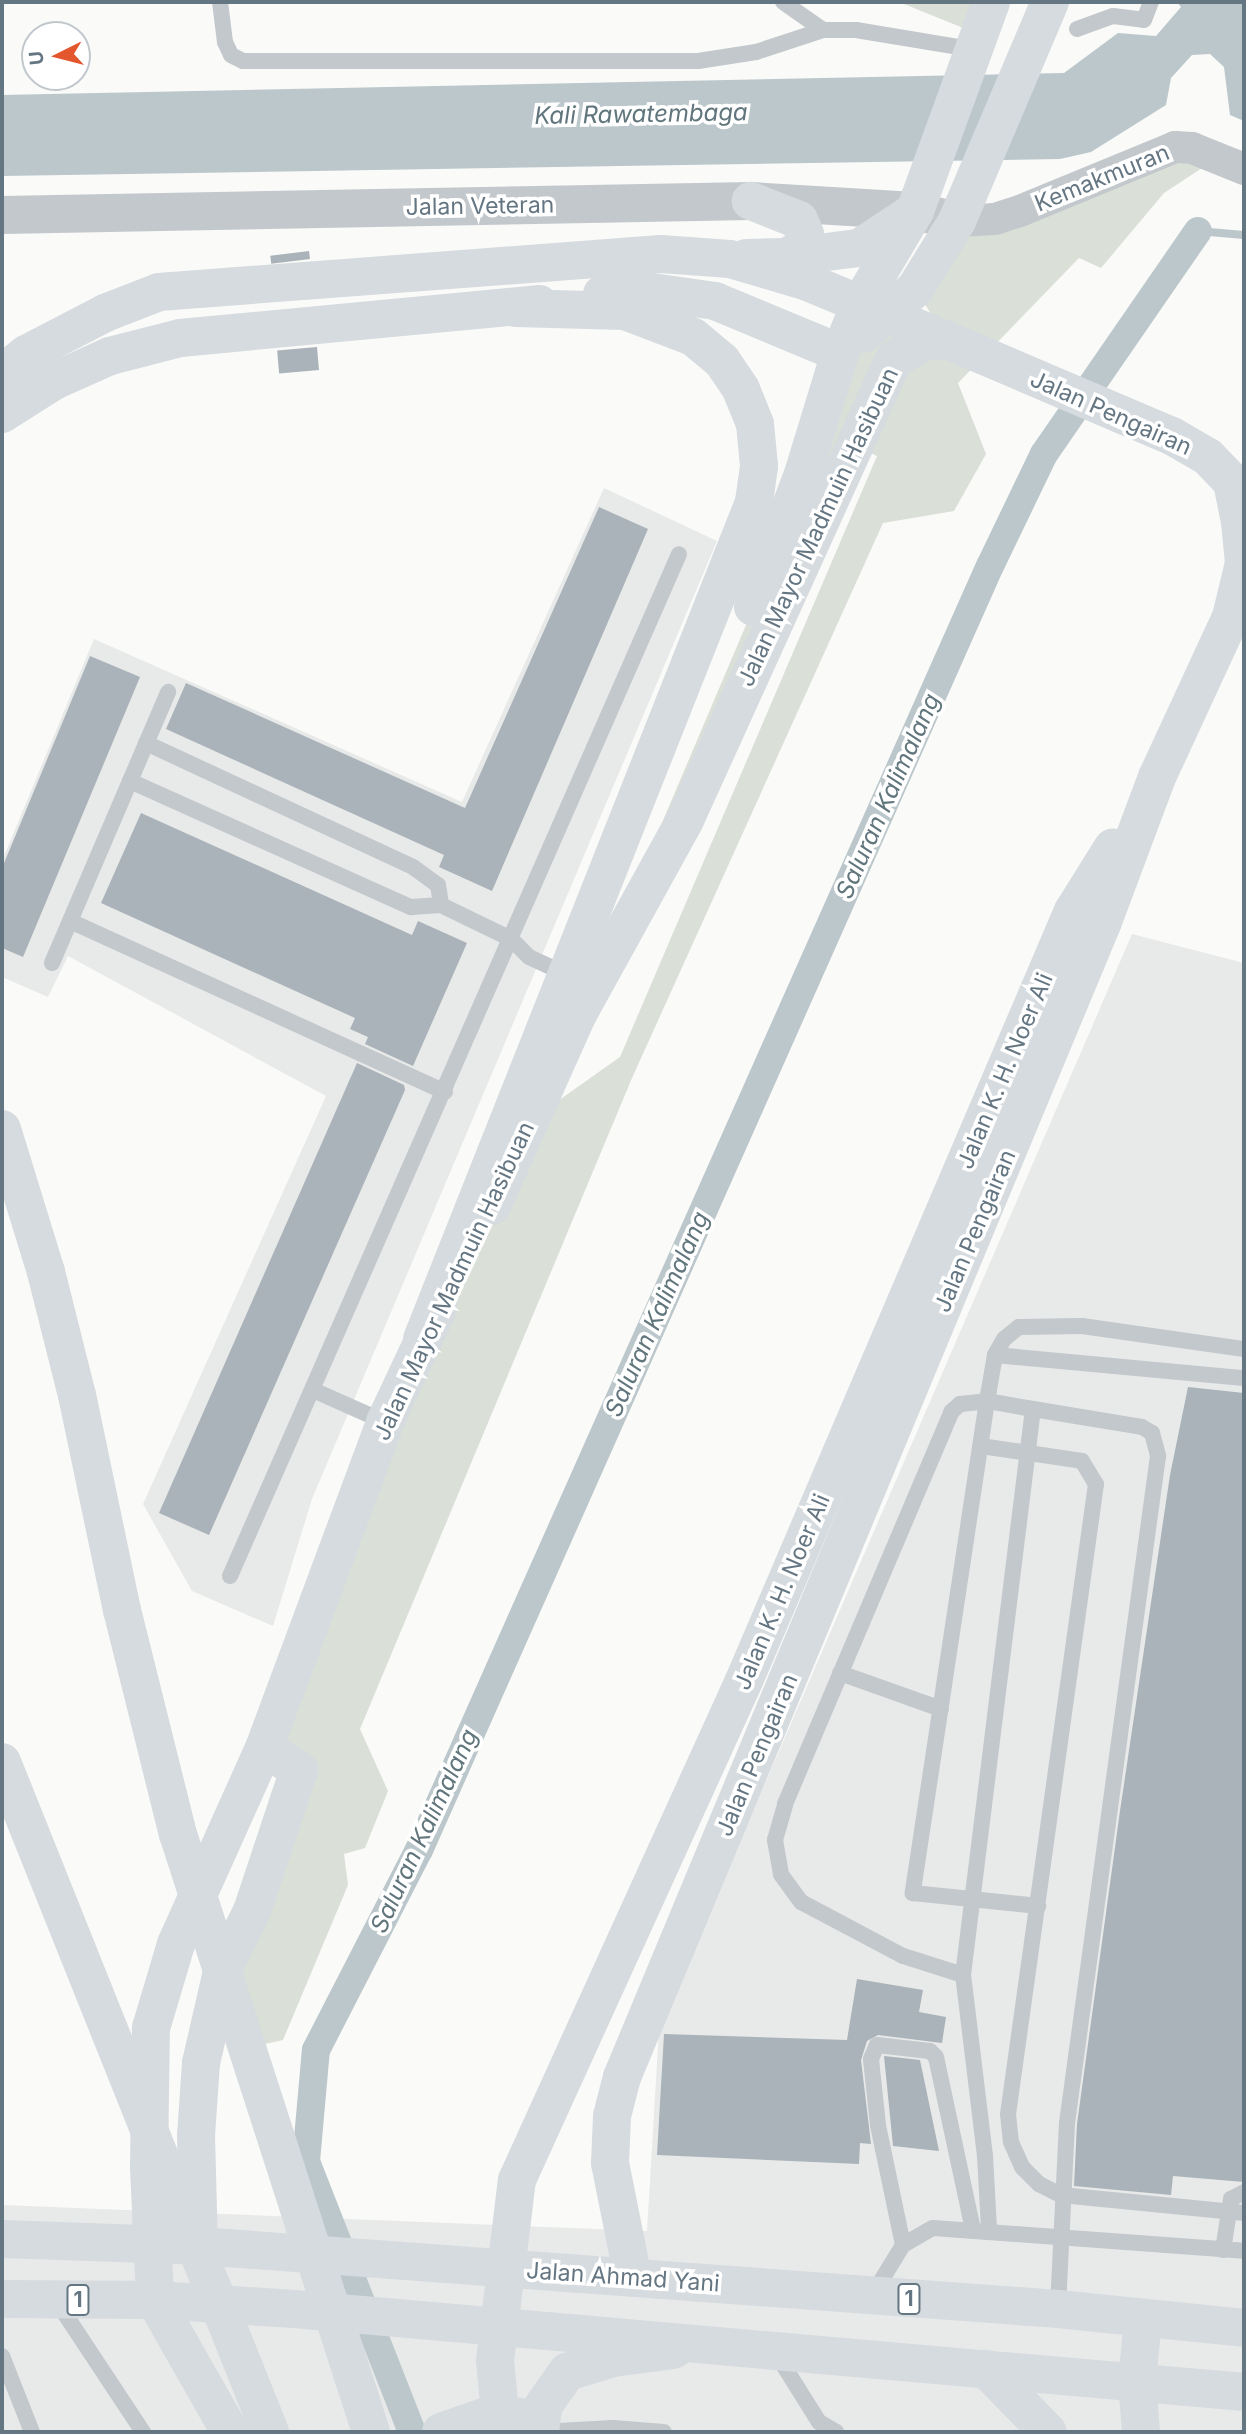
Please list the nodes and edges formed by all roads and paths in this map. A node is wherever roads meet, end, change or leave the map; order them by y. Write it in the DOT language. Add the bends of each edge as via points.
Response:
graph roads {
  1 [pos="219,2"];
  2 [pos="783,2"];
  3 [pos="990,2"];
  4 [pos="1050,2"];
  5 [pos="1151,2"];
  6 [pos="1077,29"];
  7 [pos="823,30"];
  8 [pos="971,48"];
  9 [pos="1244,169"];
  10 [pos="751,201"];
  11 [pos="964,206"];
  12 [pos="915,211"];
  13 [pos="2,215"];
  14 [pos="786,257"];
  15 [pos="730,259"];
  16 [pos="915,289"];
  17 [pos="515,308"];
  18 [pos="872,309"];
  19 [pos="953,343"];
  20 [pos="840,353"];
  21 [pos="2,373"];
  22 [pos="2,414"];
  23 [pos="679,554"];
  24 [pos="169,692"];
  25 [pos="146,743"];
  26 [pos="1157,777"];
  27 [pos="130,781"];
  28 [pos="441,905"];
  29 [pos="70,921"];
  30 [pos="511,939"];
  31 [pos="52,963"];
  32 [pos="579,992"];
  33 [pos="445,1092"];
  34 [pos="2,1129"];
  35 [pos="1244,1349"];
  36 [pos="995,1356"];
  37 [pos="1244,1378"];
  38 [pos="313,1390"];
  39 [pos="987,1401"];
  40 [pos="1033,1409"];
  41 [pos="385,1422"];
  42 [pos="981,1446"];
  43 [pos="1030,1451"];
  44 [pos="230,1576"];
  45 [pos="840,1673"];
  46 [pos="941,1709"];
  47 [pos="264,1748"];
  48 [pos="2,1762"];
  49 [pos="972,1900"];
  50 [pos="1038,1906"];
  51 [pos="222,1971"];
  52 [pos="963,1975"];
  53 [pos="1244,2192"];
  54 [pos="1061,2195"];
  55 [pos="1236,2212"];
  56 [pos="981,2229"];
  57 [pos="1060,2238"];
  58 [pos="2,2239"];
  59 [pos="152,2243"];
  60 [pos="903,2245"];
  61 [pos="199,2246"];
  62 [pos="1223,2250"];
  63 [pos="1244,2251"];
  64 [pos="634,2278"];
  65 [pos="872,2296"];
  66 [pos="2,2300"];
  67 [pos="56,2300"];
  68 [pos="155,2300"];
  69 [pos="209,2303"];
  70 [pos="1058,2309"];
  71 [pos="1143,2318"];
  72 [pos="1244,2328"];
  73 [pos="714,2345"];
  74 [pos="775,2351"];
  75 [pos="2,2356"];
  76 [pos="986,2369"];
  77 [pos="1137,2382"];
  78 [pos="1244,2392"];
  79 [pos="541,2423"];
  80 [pos="472,2428"];
  81 [pos="614,2430"];
  82 [pos="32,2432"];
  83 [pos="143,2432"];
  84 [pos="230,2432"];
  85 [pos="270,2432"];
  86 [pos="371,2432"];
  87 [pos="664,2432"];
  88 [pos="836,2432"];
  89 [pos="1048,2432"];
  90 [pos="1141,2432"];
  1 -- 7 [label="lane" via="225,42 231,55 243,61 698,61 756,52"];
  2 -- 7 [label="lane"];
  3 -- 8 [label="main road"];
  4 -- 11 [label="main road"];
  5 -- 6 [label="lane" via="1143,20 1113,16"];
  7 -- 8 [label="lane" via="856,30"];
  8 -- 12 [label="main road"];
  9 -- 11 [label="street, Kemakmuran" via="1192,148 1158,151 995,219"];
  10 -- 12 [label="street, Jalan Veteran"];
  10 -- 13 [label="street, Jalan Veteran"];
  10 -- 14 [label="main road" via="799,220 804,247"];
  11 -- 12 [label="street, Jalan Veteran"];
  11 -- 16 [label="main road"];
  12 -- 14 [label="main road" via="859,248"];
  12 -- 18 [label="main road"];
  14 -- 15 [label="main road"];
  15 -- 18 [label="main road, Jalan Pengairan" via="805,281"];
  15 -- 21 [label="main road" via="660,254 159,292 105,313 26,354"];
  16 -- 18 [label="main road"];
  16 -- 19 [label="main road"];
  17 -- 20 [label="main road" via="631,289 666,291 715,301"];
  17 -- 22 [label="main road" via="180,338 110,356 65,376"];
  17 -- 32 [label="main road" via="625,311 656,319 693,337 722,361 741,389 755,424 759,466 754,502"];
  18 -- 19 [label="main road, Jalan Pengairan"];
  18 -- 20 [label="main road"];
  19 -- 26 [label="main road, Jalan Pengairan" via="1172,436 1208,457 1232,482 1244,563 1231,617"];
  19 -- 32 [label="main road, Jalan Mayor Madmuin Hasibuan" via="926,341 894,359 685,820"];
  20 -- 32 [label="main road, Jalan Mayor Madmuin Hasibuan" via="766,578"];
  23 -- 30 [label="lane"];
  24 -- 25 [label="lane"];
  25 -- 27 [label="lane"];
  25 -- 28 [label="lane" via="413,867 438,885"];
  26 -- 64 [label="main road, Jalan Pengairan" via="1097,937 630,2054 612,2116 610,2162"];
  26 -- 80 [label="main road, Jalan K. H. Noer Ali" via="1073,911 743,1683 517,2180 495,2361"];
  27 -- 28 [label="lane" via="411,907"];
  27 -- 29 [label="lane"];
  28 -- 30 [label="lane"];
  29 -- 31 [label="lane"];
  29 -- 33 [label="lane"];
  30 -- 32 [label="lane"];
  30 -- 33 [label="lane"];
  32 -- 41 [label="main road, Jalan Mayor Madmuin Hasibuan"];
  33 -- 38 [label="lane"];
  34 -- 51 [label="main road" via="74,1382 122,1610 178,1834"];
  35 -- 36 [label="lane" via="1083,1325 1032,1326 1019,1327 1004,1339"];
  36 -- 37 [label="lane"];
  36 -- 39 [label="lane"];
  38 -- 41 [label="lane"];
  38 -- 44 [label="lane"];
  39 -- 40 [label="lane"];
  39 -- 42 [label="lane"];
  39 -- 45 [label="lane" via="960,1404 951,1412"];
  40 -- 43 [label="lane"];
  40 -- 54 [label="lane" via="1142,1427 1152,1433 1158,1456"];
  41 -- 47 [label="main road, Jalan Mayor Madmuin Hasibuan"];
  42 -- 43 [label="lane"];
  42 -- 46 [label="lane"];
  43 -- 49 [label="lane"];
  43 -- 50 [label="lane" via="1082,1461 1097,1484"];
  45 -- 46 [label="lane"];
  45 -- 52 [label="lane" via="785,1804 775,1840 781,1874 801,1902 903,1956"];
  46 -- 49 [label="lane" via="913,1893"];
  47 -- 51 [label="main road" via="299,1770 252,1911"];
  47 -- 59 [label="main road, Jalan Mayor Madmuin Hasibuan" via="176,1944 151,2028"];
  48 -- 85 [label="main road"];
  49 -- 50 [label="lane"];
  49 -- 52 [label="lane"];
  50 -- 54 [label="lane" via="1008,2115 1011,2142 1022,2167 1039,2184"];
  51 -- 61 [label="main road" via="201,2063 196,2136"];
  51 -- 86 [label="main road"];
  52 -- 56 [label="lane" via="985,2156"];
  53 -- 55 [label="lane" via="1230,2199"];
  54 -- 55 [label="lane"];
  54 -- 57 [label="lane"];
  55 -- 62 [label="lane"];
  56 -- 57 [label="lane"];
  56 -- 60 [label="lane" via="933,2228"];
  56 -- 60 [label="lane" via="936,2057 919,2049 877,2045 871,2059 876,2113"];
  57 -- 62 [label="lane"];
  57 -- 70 [label="lane"];
  58 -- 59 [label="main road, Jalan Ahmad Yani / 1"];
  59 -- 61 [label="main road, Jalan Ahmad Yani / 1"];
  59 -- 68 [label="main road, Jalan Mayor Madmuin Hasibuan"];
  60 -- 65 [label="lane"];
  61 -- 64 [label="main road, Jalan Ahmad Yani / 1"];
  61 -- 69 [label="main road"];
  62 -- 63 [label="lane"];
  64 -- 65 [label="main road, Jalan Ahmad Yani / 1"];
  65 -- 70 [label="main road, Jalan Ahmad Yani / 1"];
  66 -- 67 [label="main road, 1"];
  67 -- 68 [label="main road, 1"];
  67 -- 83 [label="lane"];
  68 -- 69 [label="main road, 1"];
  68 -- 84 [label="main road"];
  69 -- 73 [label="main road, 1"];
  70 -- 71 [label="main road, Jalan Ahmad Yani / 1"];
  71 -- 72 [label="main road, Jalan Ahmad Yani / 1"];
  71 -- 77 [label="main road"];
  73 -- 74 [label="main road, 1"];
  73 -- 79 [label="main road" via="613,2358 567,2372"];
  74 -- 76 [label="main road, 1"];
  74 -- 88 [label="lane" via="819,2422"];
  75 -- 82 [label="lane"];
  76 -- 77 [label="main road, 1"];
  76 -- 89 [label="main road"];
  77 -- 78 [label="main road, 1"];
  77 -- 90 [label="main road"];
  79 -- 80 [label="main road" via="519,2414"];
  79 -- 81 [label="lane"];
  81 -- 87 [label="lane"];
}
